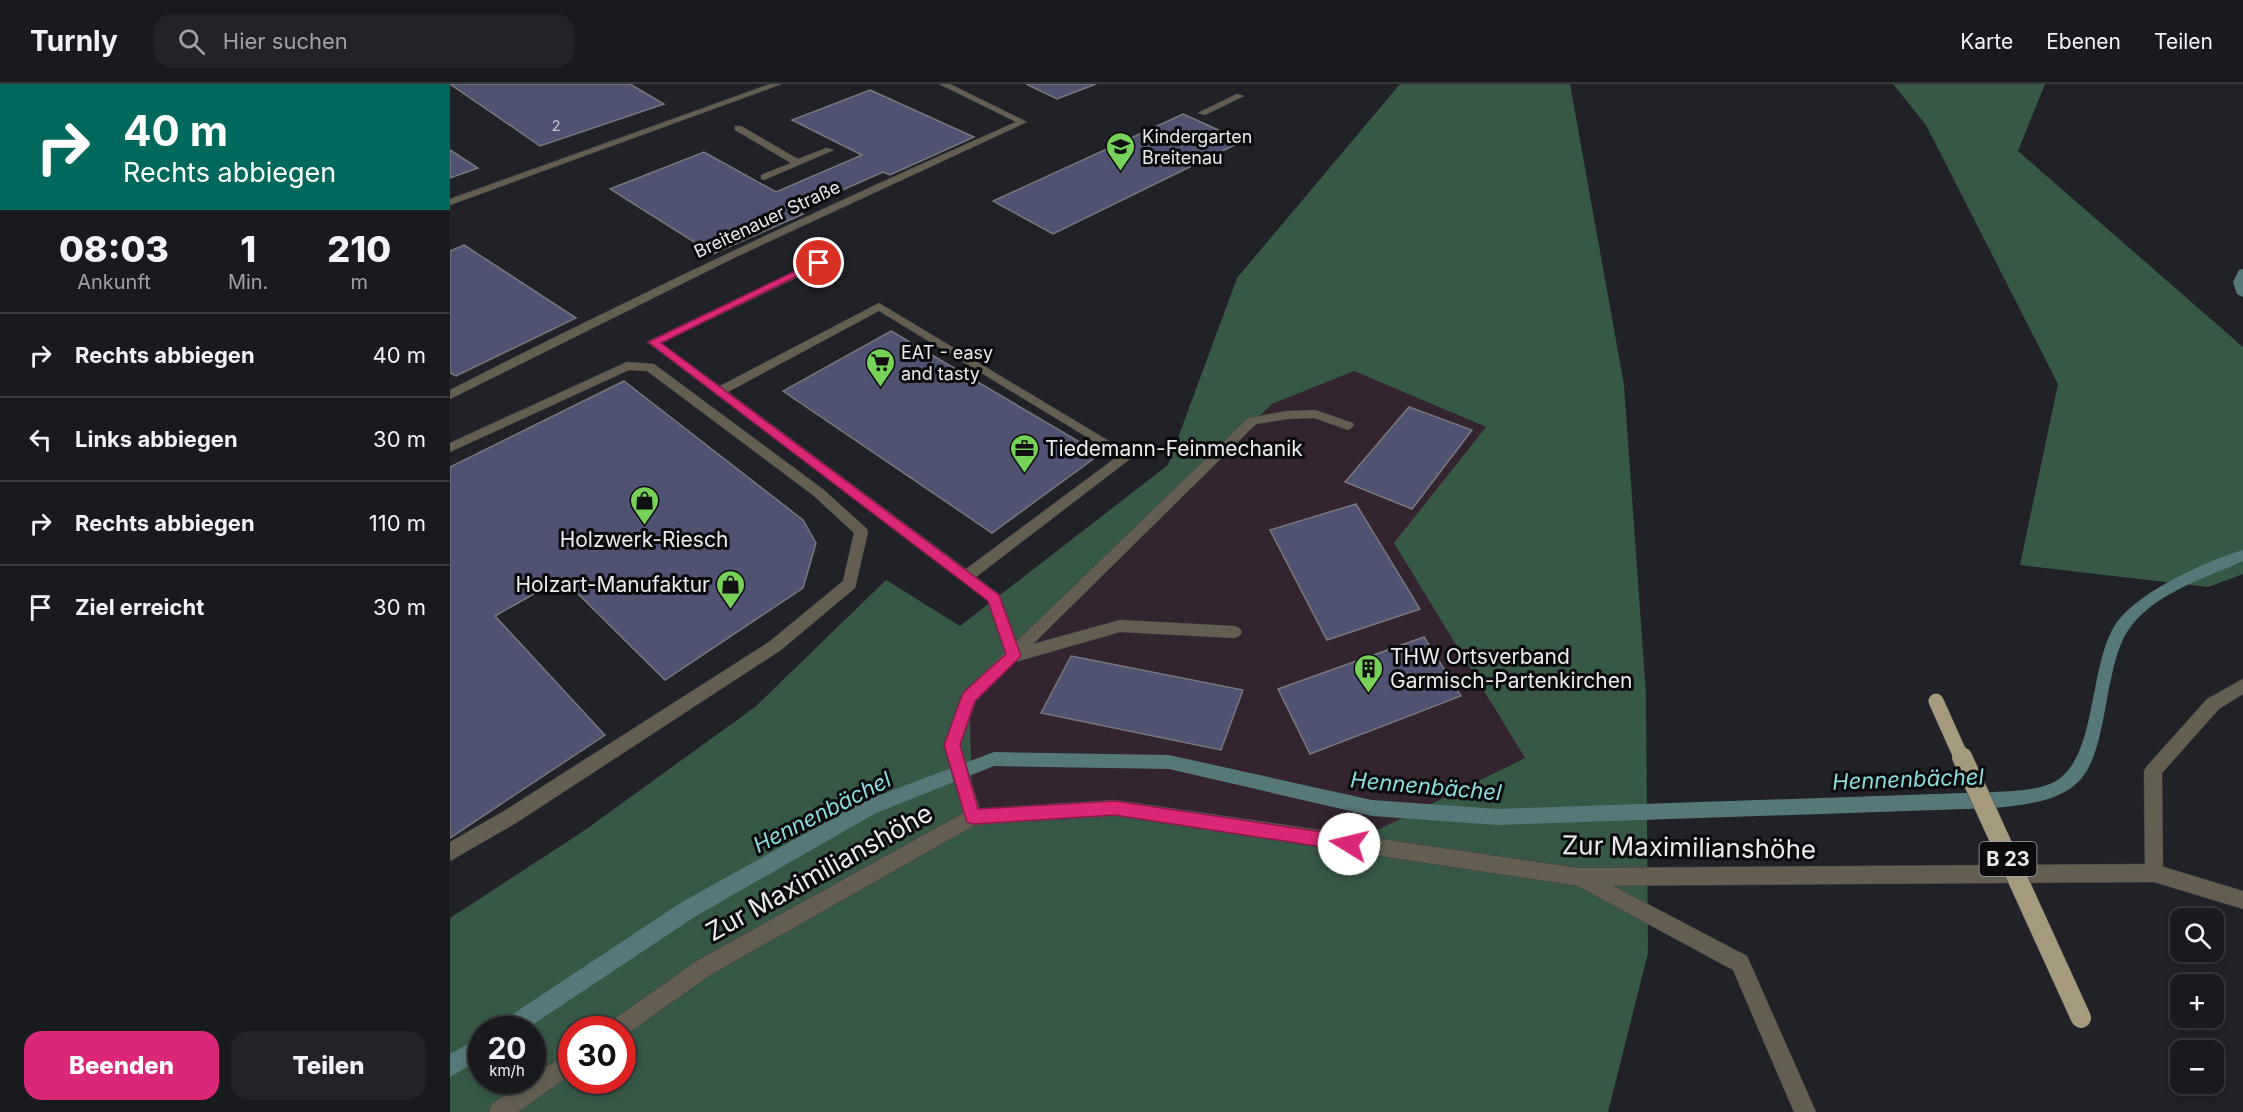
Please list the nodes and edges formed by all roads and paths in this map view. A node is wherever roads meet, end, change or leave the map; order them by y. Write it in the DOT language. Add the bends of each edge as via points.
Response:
graph roads {
  1 [pos="741,84"];
  2 [pos="778,84"];
  3 [pos="943,84"];
  4 [pos="755,91"];
  5 [pos="1240,96"];
  6 [pos="1202,113"];
  7 [pos="738,128"];
  8 [pos="829,150"];
  9 [pos="798,163"];
  10 [pos="764,177"];
  11 [pos="450,202"];
  12 [pos="819,263"];
  13 [pos="718,392"];
  14 [pos="450,394"];
  15 [pos="1348,426"];
  16 [pos="450,448"];
  17 [pos="966,577"];
  18 [pos="1234,632"];
  19 [pos="1014,656"];
  20 [pos="2243,686"];
  21 [pos="1936,700"];
  22 [pos="973,817"];
  23 [pos="450,852"];
  24 [pos="2154,873"];
  25 [pos="1580,877"];
  26 [pos="2243,900"];
  27 [pos="635,1016"];
  28 [pos="2081,1018"];
  29 [pos="558,1071"];
  30 [pos="500,1112"];
  31 [pos="1805,1112"];
  1 -- 4 [label="street"];
  2 -- 4 [label="street"];
  3 -- 14 [label="street, Breitenauer Straße" via="1023,122 780,230"];
  4 -- 11 [label="street"];
  5 -- 6 [label="street"];
  7 -- 9 [label="street"];
  8 -- 9 [label="street"];
  9 -- 10 [label="street"];
  12 -- 13 [label="street" via="653,342"];
  13 -- 17 [label="street"];
  13 -- 17 [label="street" via="879,306 1127,456"];
  15 -- 19 [label="street" via="1316,414 1252,421"];
  16 -- 23 [label="street" via="617,370 627,366 650,367 819,493 861,532 850,584 774,646 510,818"];
  17 -- 19 [label="street" via="994,598"];
  18 -- 19 [label="street" via="1120,626"];
  19 -- 22 [label="street" via="969,698 952,745"];
  20 -- 24 [label="street" via="2213,704 2153,771"];
  21 -- 28 [label="main road, B 23, bridge"];
  22 -- 25 [label="street, Zur Maximilianshöhe" via="1115,808"];
  22 -- 27 [label="street, Zur Maximilianshöhe" via="705,967"];
  24 -- 25 [label="street, Zur Maximilianshöhe"];
  24 -- 26 [label="street, Zur Maximilianshöhe"];
  25 -- 31 [label="street" via="1740,963"];
  29 -- 30 [label="street"];
}
